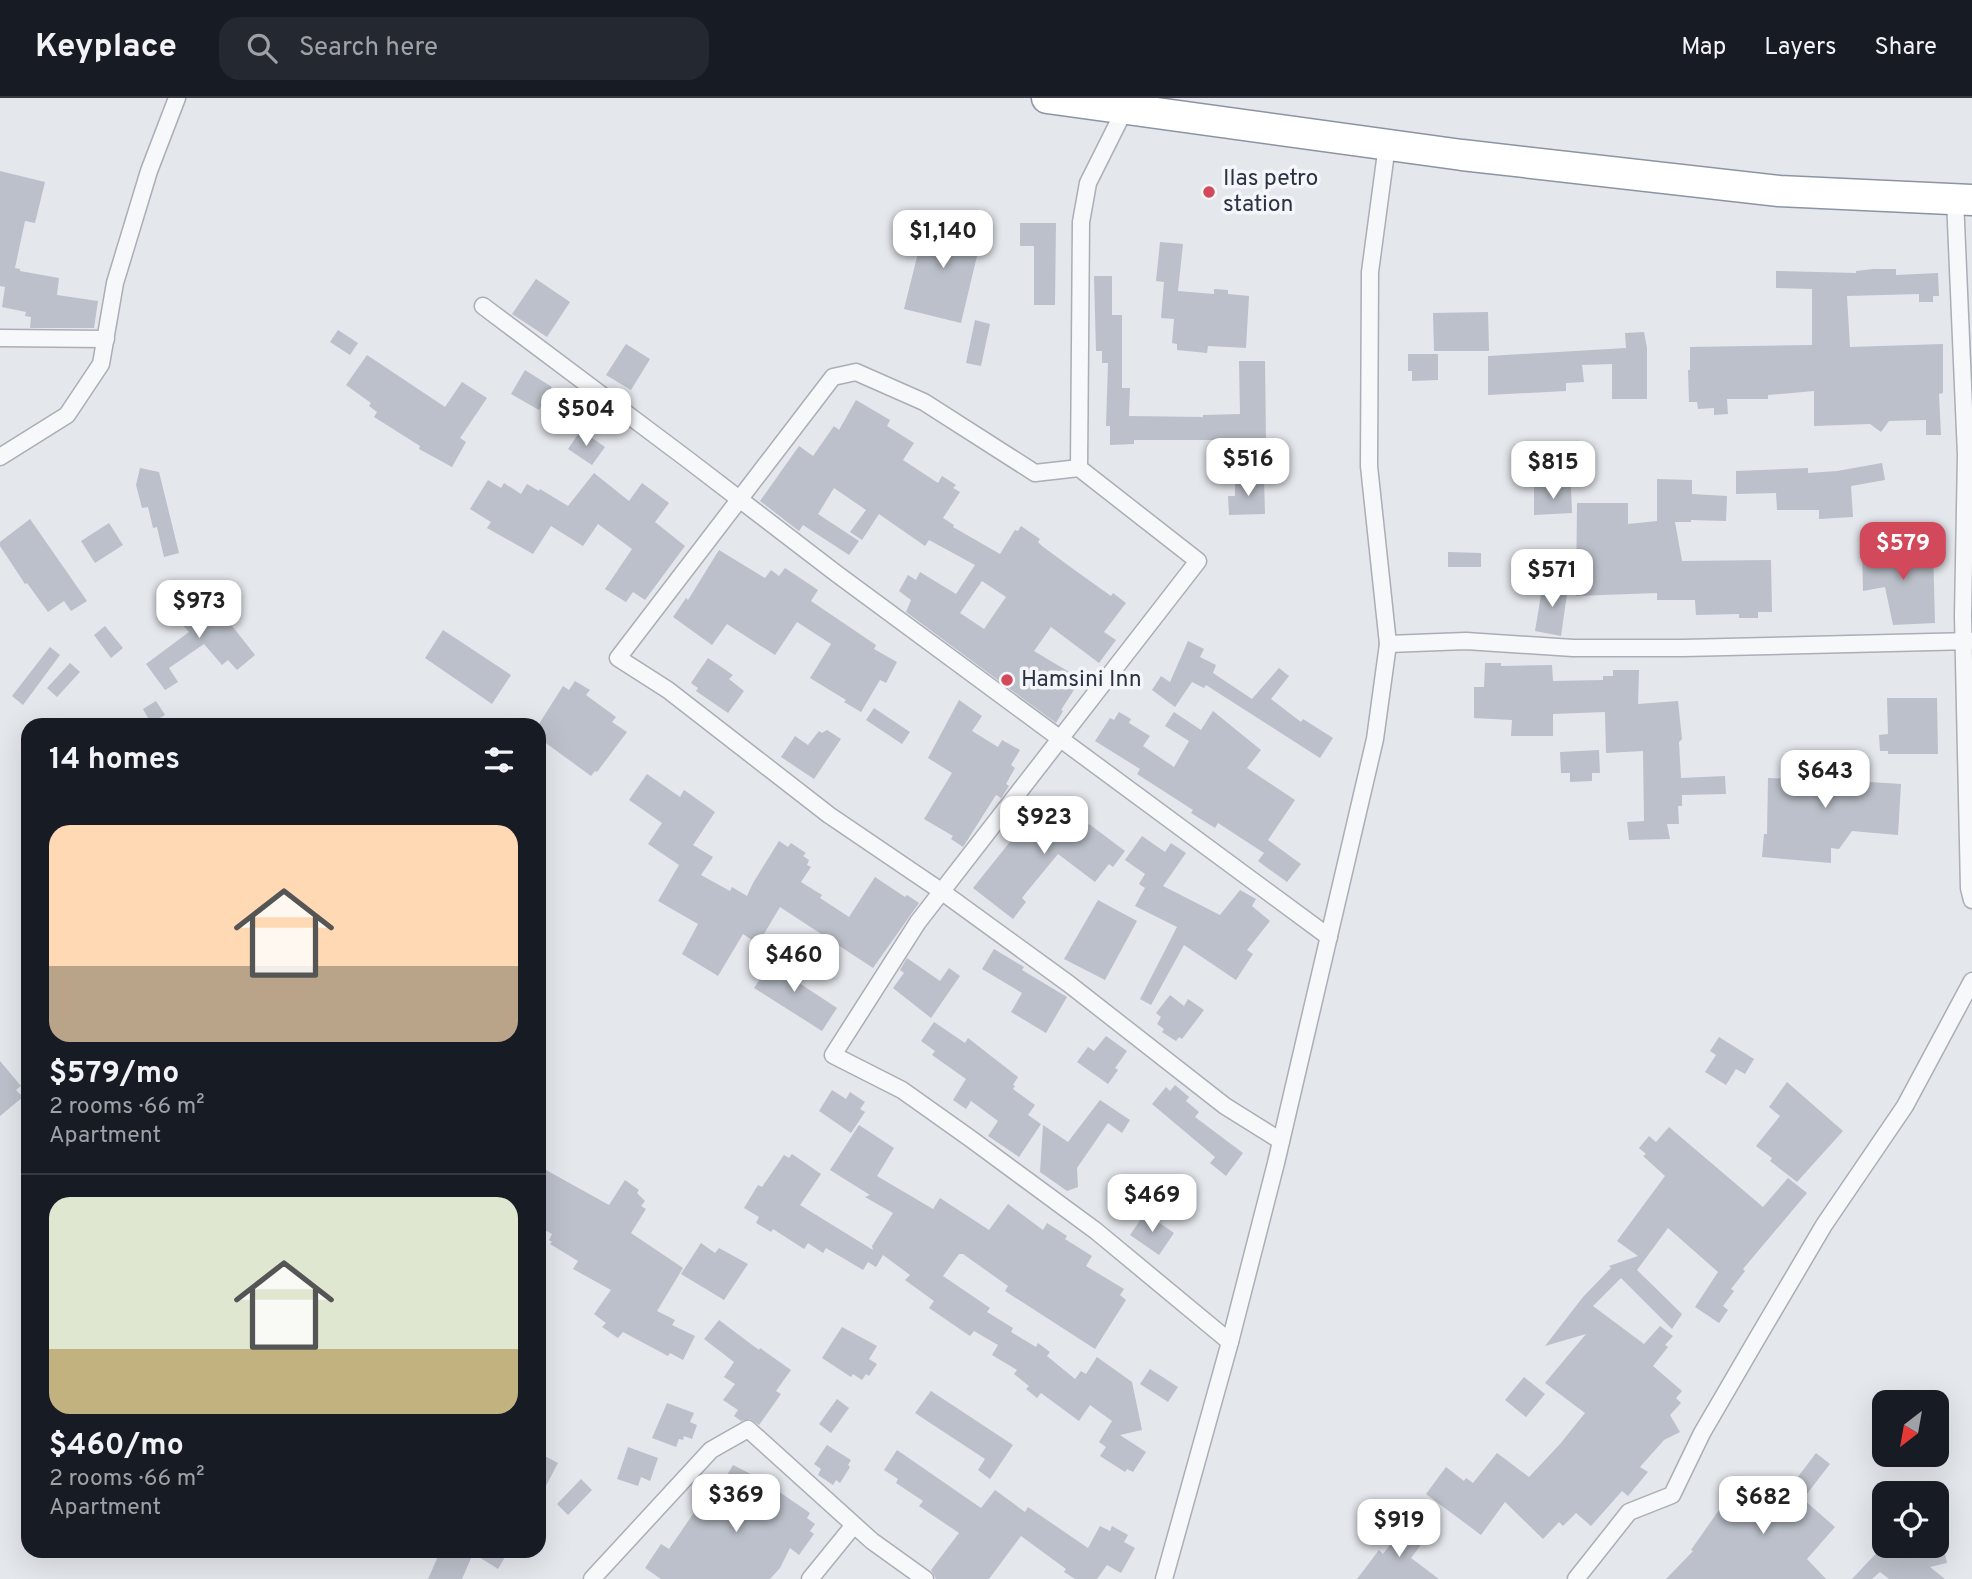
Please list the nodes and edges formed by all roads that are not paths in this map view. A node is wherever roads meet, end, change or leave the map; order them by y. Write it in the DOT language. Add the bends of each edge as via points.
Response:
graph roads {
  1 [pos="177,98"];
  2 [pos="1047,98"];
  3 [pos="1125,109"];
  4 [pos="1387,145"];
  5 [pos="1964,200"];
  6 [pos="482,306"];
  7 [pos="0,338"];
  8 [pos="106,339"];
  9 [pos="1969,455"];
  10 [pos="0,457"];
  11 [pos="1079,468"];
  12 [pos="739,499"];
  13 [pos="1968,641"];
  14 [pos="1388,644"];
  15 [pos="1060,738"];
  16 [pos="941,891"];
  17 [pos="1972,900"];
  18 [pos="1329,937"];
  19 [pos="1972,981"];
  20 [pos="1281,1140"];
  21 [pos="1230,1342"];
  22 [pos="854,1525"];
  23 [pos="592,1579"];
  24 [pos="810,1579"];
  25 [pos="925,1579"];
  26 [pos="1164,1579"];
  27 [pos="1576,1579"];
  1 -- 8 [label="street" via="114,283"];
  2 -- 3 [label="highway"];
  3 -- 4 [label="highway"];
  3 -- 11 [label="street" via="1088,183 1081,222"];
  4 -- 5 [label="highway" via="1779,191"];
  4 -- 14 [label="street" via="1370,272 1368,466"];
  5 -- 9 [label="street"];
  6 -- 12 [label="street"];
  7 -- 8 [label="street"];
  8 -- 10 [label="street" via="102,364 67,415"];
  9 -- 13 [label="street"];
  11 -- 12 [label="street" via="1035,472 924,402 856,372 833,377"];
  11 -- 15 [label="street" via="1198,561"];
  12 -- 15 [label="street"];
  12 -- 16 [label="street" via="618,658 668,690 829,815"];
  13 -- 14 [label="street" via="1573,649 1466,641"];
  13 -- 17 [label="street"];
  14 -- 18 [label="street" via="1375,739"];
  15 -- 16 [label="street"];
  15 -- 18 [label="street"];
  16 -- 20 [label="street" via="1225,1106"];
  16 -- 21 [label="street" via="833,1055 902,1090 971,1139 1096,1231"];
  18 -- 20 [label="street"];
  19 -- 27 [label="street" via="1905,1106 1824,1224 1748,1353 1672,1495 1629,1512"];
  20 -- 21 [label="street"];
  21 -- 26 [label="street"];
  22 -- 23 [label="street" via="748,1429 711,1450"];
  22 -- 24 [label="street"];
  22 -- 25 [label="street"];
}
